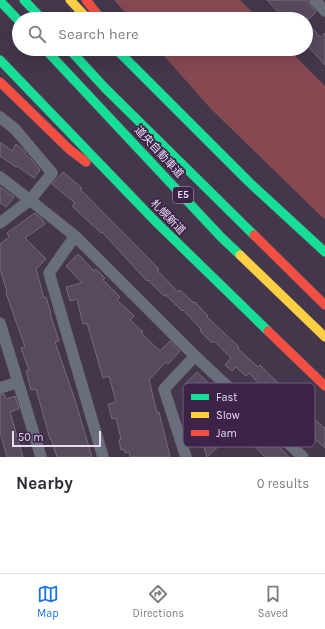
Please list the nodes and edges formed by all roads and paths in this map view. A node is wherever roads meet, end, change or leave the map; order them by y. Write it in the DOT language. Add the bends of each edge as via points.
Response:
graph roads {
  1 [pos="0,0"];
  2 [pos="24,0"];
  3 [pos="70,0"];
  4 [pos="86,0"];
  5 [pos="315,0"];
  6 [pos="325,11"];
  7 [pos="35,12"];
  8 [pos="81,12"];
  9 [pos="96,12"];
  10 [pos="12,13"];
  11 [pos="53,56"];
  12 [pos="75,56"];
  13 [pos="123,56"];
  14 [pos="125,56"];
  15 [pos="0,60"];
  16 [pos="130,64"];
  17 [pos="0,82"];
  18 [pos="0,117"];
  19 [pos="0,177"];
  20 [pos="121,187"];
  21 [pos="30,200"];
  22 [pos="0,223"];
  23 [pos="75,236"];
  24 [pos="325,252"];
  25 [pos="325,305"];
  26 [pos="0,323"];
  27 [pos="325,337"];
  28 [pos="195,356"];
  29 [pos="18,382"];
  30 [pos="224,383"];
  31 [pos="325,386"];
  32 [pos="0,388"];
  33 [pos="292,447"];
  34 [pos="40,457"];
  35 [pos="103,457"];
  36 [pos="186,457"];
  37 [pos="303,457"];
  1 -- 10 [label="main road"];
  2 -- 7 [label="main road"];
  3 -- 8 [label="main road"];
  4 -- 9 [label="main road"];
  5 -- 6 [label="street"];
  11 -- 27 [label="main road, 道央自動車道 / E5" via="221,236"];
  12 -- 25 [label="main road, 道央自動車道 / E5" via="104,88"];
  13 -- 16 [label="main road"];
  14 -- 16 [label="main road"];
  15 -- 20 [label="main road, 札幌新道"];
  16 -- 24 [label="main road" via="250,183"];
  17 -- 20 [label="main road" via="70,150"];
  18 -- 21 [label="street" via="16,129 52,173"];
  19 -- 21 [label="street"];
  20 -- 31 [label="main road, 札幌新道"];
  21 -- 22 [label="street"];
  21 -- 23 [label="street"];
  23 -- 28 [label="street"];
  23 -- 35 [label="street" via="49,273"];
  26 -- 29 [label="street"];
  28 -- 30 [label="street"];
  28 -- 36 [label="street" via="164,389"];
  29 -- 32 [label="street"];
  29 -- 34 [label="street"];
  33 -- 37 [label="street"];
}
